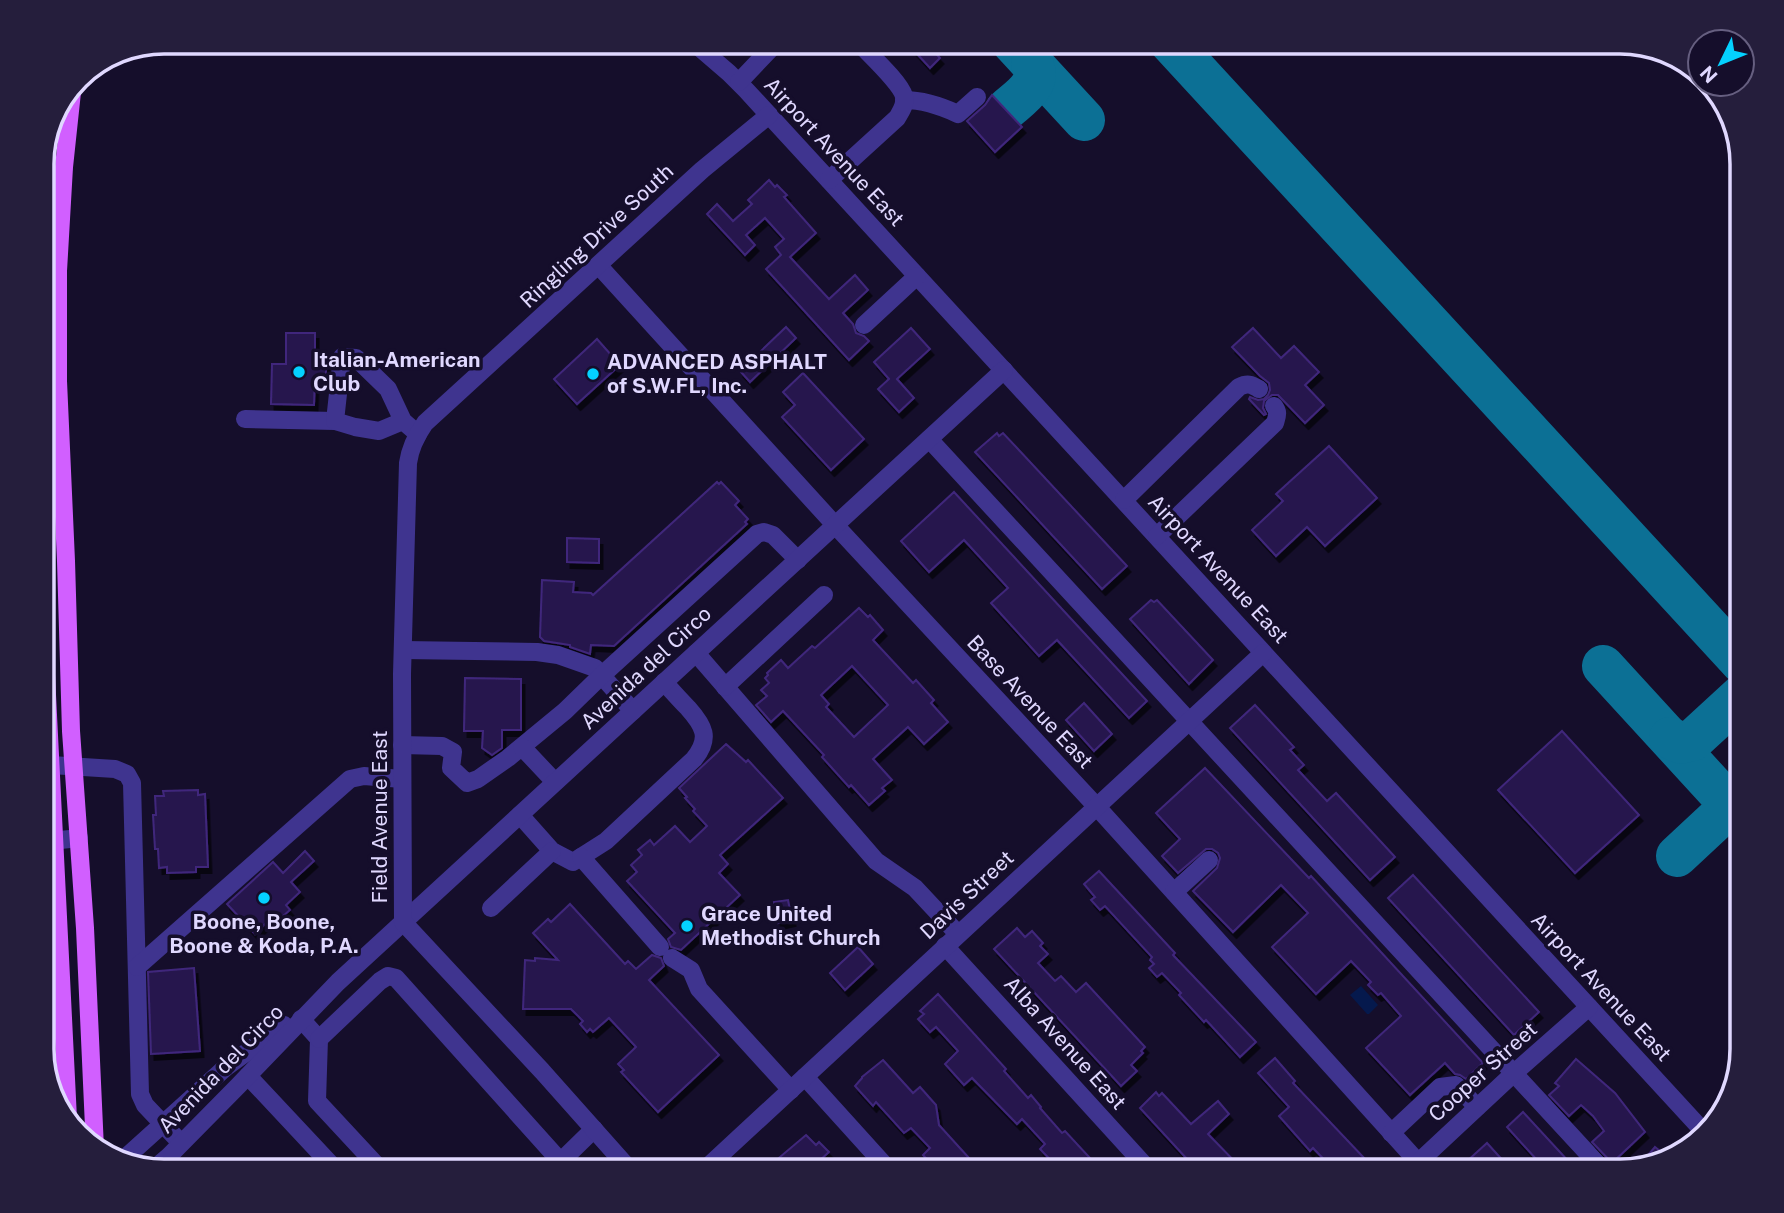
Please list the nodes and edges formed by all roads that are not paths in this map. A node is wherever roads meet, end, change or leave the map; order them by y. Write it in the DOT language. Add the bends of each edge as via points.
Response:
graph roads {
  1 [pos="707,54"];
  2 [pos="765,54"];
  3 [pos="869,54"];
  4 [pos="739,82"];
  5 [pos="977,97"];
  6 [pos="904,100"];
  7 [pos="70,109"];
  8 [pos="769,115"];
  9 [pos="54,167"];
  10 [pos="64,167"];
  11 [pos="829,180"];
  12 [pos="54,266"];
  13 [pos="599,266"];
  14 [pos="917,276"];
  15 [pos="864,325"];
  16 [pos="54,343"];
  17 [pos="1004,370"];
  18 [pos="1259,389"];
  19 [pos="459,393"];
  20 [pos="1274,406"];
  21 [pos="245,419"];
  22 [pos="335,421"];
  23 [pos="402,421"];
  24 [pos="418,433"];
  25 [pos="929,439"];
  26 [pos="1124,500"];
  27 [pos="835,526"];
  28 [pos="1157,536"];
  29 [pos="798,559"];
  30 [pos="824,595"];
  31 [pos="54,616"];
  32 [pos="68,617"];
  33 [pos="403,650"];
  34 [pos="696,653"];
  35 [pos="1264,653"];
  36 [pos="601,676"];
  37 [pos="664,682"];
  38 [pos="725,687"];
  39 [pos="633,711"];
  40 [pos="1188,722"];
  41 [pos="402,745"];
  42 [pos="522,747"];
  43 [pos="54,765"];
  44 [pos="73,766"];
  45 [pos="402,779"];
  46 [pos="555,782"];
  47 [pos="1097,807"];
  48 [pos="520,815"];
  49 [pos="79,838"];
  50 [pos="54,840"];
  51 [pos="552,851"];
  52 [pos="581,857"];
  53 [pos="1209,860"];
  54 [pos="1174,892"];
  55 [pos="491,908"];
  56 [pos="403,922"];
  57 [pos="54,924"];
  58 [pos="952,940"];
  59 [pos="137,967"];
  60 [pos="338,982"];
  61 [pos="318,1000"];
  62 [pos="356,1003"];
  63 [pos="1589,1007"];
  64 [pos="300,1019"];
  65 [pos="318,1039"];
  66 [pos="1513,1074"];
  67 [pos="248,1076"];
  68 [pos="805,1077"];
  69 [pos="791,1090"];
  70 [pos="67,1099"];
  71 [pos="1477,1107"];
  72 [pos="163,1124"];
  73 [pos="1698,1125"];
  74 [pos="594,1129"];
  75 [pos="94,1133"];
  76 [pos="1391,1133"];
  77 [pos="181,1143"];
  78 [pos="130,1153"];
  79 [pos="164,1159"];
  80 [pos="326,1159"];
  81 [pos="371,1159"];
  82 [pos="550,1159"];
  83 [pos="563,1159"];
  84 [pos="620,1159"];
  85 [pos="716,1159"];
  86 [pos="879,1159"];
  87 [pos="1139,1159"];
  88 [pos="1411,1159"];
  89 [pos="1427,1159"];
  90 [pos="1593,1159"];
  1 -- 4 [label="street, Airport Avenue East"];
  2 -- 4 [label="street"];
  3 -- 6 [label="street" via="895,82"];
  4 -- 8 [label="street, Airport Avenue East"];
  5 -- 6 [label="street" via="958,114 940,105"];
  6 -- 11 [label="street" via="897,118"];
  7 -- 10 [label="main road"];
  8 -- 11 [label="street, Airport Avenue East"];
  8 -- 13 [label="street, Ringling Drive South"];
  9 -- 10 [label="street"];
  10 -- 12 [label="main road"];
  11 -- 14 [label="street, Airport Avenue East"];
  13 -- 19 [label="street, Ringling Drive South"];
  13 -- 27 [label="street, Base Avenue East"];
  14 -- 15 [label="street"];
  14 -- 17 [label="street, Airport Avenue East"];
  16 -- 32 [label="main road"];
  17 -- 25 [label="street, Avenida del Circo"];
  17 -- 26 [label="street, Airport Avenue East"];
  18 -- 26 [label="street" via="1252,384 1238,387"];
  19 -- 24 [label="street, Field Avenue East"];
  20 -- 28 [label="street" via="1275,423"];
  21 -- 22 [label="street"];
  22 -- 23 [label="street" via="379,431"];
  22 -- 23 [label="street" via="342,358 356,358 388,389"];
  23 -- 24 [label="street"];
  24 -- 33 [label="street, Field Avenue East" via="408,463"];
  25 -- 27 [label="street, Avenida del Circo"];
  25 -- 40 [label="street"];
  26 -- 28 [label="street, Airport Avenue East"];
  27 -- 29 [label="street, Avenida del Circo"];
  27 -- 47 [label="street, Base Avenue East"];
  28 -- 35 [label="street, Airport Avenue East"];
  29 -- 34 [label="street, Avenida del Circo"];
  29 -- 36 [label="street" via="773,535 757,534"];
  30 -- 38 [label="street"];
  31 -- 32 [label="street"];
  32 -- 44 [label="main road"];
  33 -- 36 [label="street" via="537,652 595,668"];
  33 -- 41 [label="street, Field Avenue East"];
  34 -- 37 [label="street, Avenida del Circo"];
  34 -- 38 [label="street, Alba Avenue East"];
  35 -- 40 [label="street, Davis Street"];
  35 -- 63 [label="street, Airport Avenue East"];
  36 -- 39 [label="street"];
  36 -- 42 [label="street"];
  37 -- 39 [label="street, Avenida del Circo"];
  37 -- 52 [label="street" via="701,723 705,734 702,749 606,841"];
  38 -- 58 [label="street, Alba Avenue East" via="876,861 915,888"];
  39 -- 46 [label="street, Avenida del Circo"];
  40 -- 47 [label="street, Davis Street"];
  40 -- 66 [label="street"];
  41 -- 42 [label="street" via="442,746 453,752 451,768 467,783"];
  41 -- 45 [label="street, Field Avenue East"];
  42 -- 46 [label="street"];
  43 -- 44 [label="street"];
  44 -- 49 [label="main road"];
  44 -- 59 [label="street" via="115,769 127,774 132,783"];
  45 -- 56 [label="street, Field Avenue East"];
  45 -- 59 [label="street" via="351,779"];
  46 -- 48 [label="street, Avenida del Circo"];
  47 -- 54 [label="street, Base Avenue East"];
  47 -- 58 [label="street, Davis Street"];
  48 -- 51 [label="street"];
  48 -- 56 [label="street, Avenida del Circo"];
  49 -- 50 [label="street"];
  49 -- 75 [label="main road"];
  51 -- 52 [label="street" via="573,862"];
  51 -- 55 [label="street"];
  52 -- 69 [label="street" via="666,953 691,970 699,989"];
  53 -- 54 [label="street"];
  54 -- 76 [label="street, Base Avenue East"];
  56 -- 60 [label="street, Avenida del Circo"];
  56 -- 74 [label="street, Field Avenue East"];
  57 -- 70 [label="main road"];
  58 -- 68 [label="street, Davis Street"];
  58 -- 87 [label="street, Alba Avenue East" via="970,972"];
  59 -- 72 [label="street" via="140,1094"];
  60 -- 61 [label="street, Avenida del Circo"];
  60 -- 62 [label="street"];
  61 -- 64 [label="street, Avenida del Circo"];
  61 -- 72 [label="street, Avenida del Circo" via="225,1068"];
  62 -- 65 [label="street"];
  62 -- 82 [label="street" via="388,976 396,978"];
  63 -- 66 [label="street, Cooper Street"];
  63 -- 73 [label="street, Airport Avenue East"];
  64 -- 65 [label="street"];
  64 -- 67 [label="street, Avenida del Circo"];
  65 -- 81 [label="street" via="317,1101"];
  66 -- 71 [label="street, Cooper Street"];
  66 -- 90 [label="street"];
  67 -- 77 [label="street, Avenida del Circo"];
  67 -- 80 [label="street"];
  68 -- 69 [label="street, Davis Street"];
  68 -- 86 [label="street"];
  69 -- 85 [label="street, Davis Street"];
  71 -- 76 [label="street" via="1456,1085 1440,1087"];
  71 -- 89 [label="street, Cooper Street"];
  72 -- 77 [label="street"];
  72 -- 78 [label="street, Avenida del Circo"];
  74 -- 83 [label="street"];
  74 -- 84 [label="street, Field Avenue East"];
  76 -- 88 [label="street, Base Avenue East"];
  77 -- 79 [label="street, Avenida del Circo"];
}
